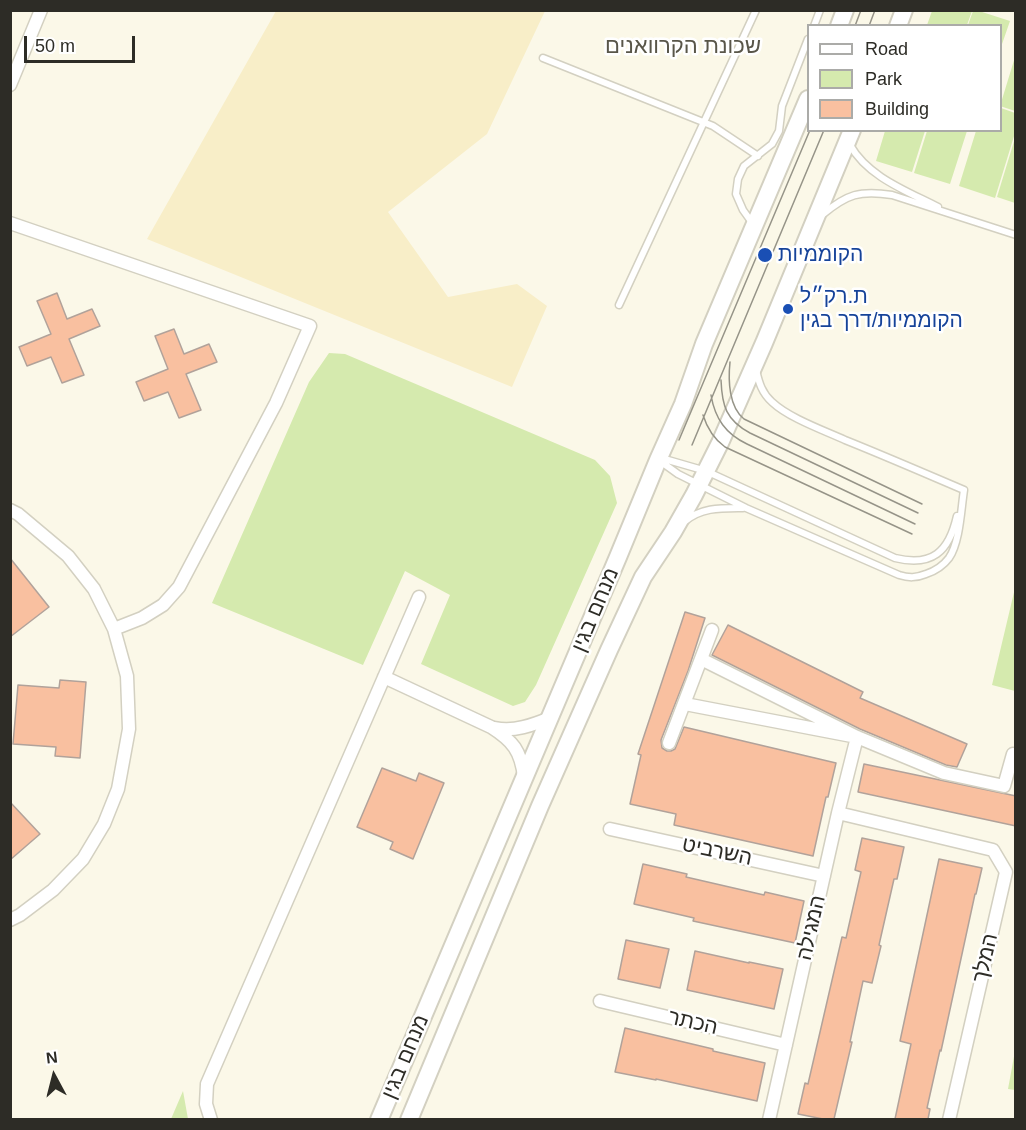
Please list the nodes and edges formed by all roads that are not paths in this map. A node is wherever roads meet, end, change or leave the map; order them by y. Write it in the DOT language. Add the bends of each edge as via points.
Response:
graph roads {
  1 [pos="41,10"];
  2 [pos="756,10"];
  3 [pos="807,42"];
  4 [pos="543,58"];
  5 [pos="10,85"];
  6 [pos="807,101"];
  7 [pos="703,123"];
  8 [pos="850,136"];
  9 [pos="758,156"];
  10 [pos="960,218"];
  11 [pos="814,221"];
  12 [pos="10,223"];
  13 [pos="755,227"];
  14 [pos="1016,236"];
  15 [pos="619,305"];
  16 [pos="755,363"];
  17 [pos="658,460"];
  18 [pos="703,477"];
  19 [pos="964,490"];
  20 [pos="747,508"];
  21 [pos="10,510"];
  22 [pos="674,532"];
  23 [pos="419,597"];
  24 [pos="114,629"];
  25 [pos="712,630"];
  26 [pos="701,659"];
  27 [pos="384,678"];
  28 [pos="685,704"];
  29 [pos="550,718"];
  30 [pos="491,727"];
  31 [pos="857,737"];
  32 [pos="669,743"];
  33 [pos="1013,754"];
  34 [pos="524,778"];
  35 [pos="838,813"];
  36 [pos="610,829"];
  37 [pos="824,876"];
  38 [pos="10,920"];
  39 [pos="600,1001"];
  40 [pos="786,1045"];
  41 [pos="211,1119"];
  42 [pos="379,1119"];
  43 [pos="409,1119"];
  44 [pos="769,1119"];
  45 [pos="949,1119"];
  1 -- 5 [label="street"];
  2 -- 7 [label="lane"];
  3 -- 9 [label="lane" via="782,106 779,131 772,144"];
  4 -- 7 [label="lane"];
  6 -- 13 [label="street, מנחם בגין"];
  7 -- 9 [label="lane"];
  7 -- 15 [label="lane"];
  8 -- 10 [label="lane" via="854,153 868,168"];
  8 -- 11 [label="street, מנחם בגין"];
  9 -- 13 [label="lane" via="744,166 736,194"];
  10 -- 11 [label="lane" via="892,195 863,193 846,198"];
  10 -- 14 [label="lane"];
  11 -- 16 [label="street, מנחם בגין"];
  12 -- 24 [label="street" via="310,326 276,403 179,587 163,605"];
  13 -- 17 [label="street, מנחם בגין"];
  16 -- 18 [label="street, מנחם בגין"];
  16 -- 19 [label="lane" via="760,387 773,404 824,431"];
  17 -- 18 [label="lane" via="668,459"];
  17 -- 18 [label="lane" via="678,474"];
  17 -- 29 [label="street, מנחם בגין"];
  18 -- 19 [label="lane" via="907,561 926,560 944,547 956,522"];
  18 -- 20 [label="lane"];
  18 -- 22 [label="street, מנחם בגין"];
  19 -- 20 [label="lane" via="960,523 949,557 935,571 916,578 899,575"];
  20 -- 22 [label="lane" via="709,509 688,519"];
  21 -- 24 [label="street" via="68,556 94,589"];
  22 -- 43 [label="street, מנחם בגין" via="643,577 609,650"];
  23 -- 27 [label="street"];
  24 -- 38 [label="street" via="127,676 129,729 118,789 104,824 83,859 53,890"];
  25 -- 26 [label="street"];
  26 -- 28 [label="street"];
  26 -- 31 [label="street"];
  27 -- 30 [label="street"];
  27 -- 41 [label="street" via="207,1084 206,1104"];
  28 -- 31 [label="street"];
  28 -- 32 [label="street"];
  29 -- 30 [label="street" via="517,728"];
  29 -- 34 [label="street, מנחם בגין"];
  30 -- 34 [label="street" via="506,736 516,749"];
  31 -- 33 [label="street" via="944,773 1004,786"];
  31 -- 35 [label="street, המגילה"];
  34 -- 42 [label="street, מנחם בגין"];
  35 -- 37 [label="street, המגילה"];
  35 -- 45 [label="street, המלך" via="993,850 1006,872"];
  36 -- 37 [label="street, השרביט"];
  37 -- 40 [label="street, המגילה"];
  39 -- 40 [label="street, הכתר"];
  40 -- 44 [label="street, המגילה"];
}
